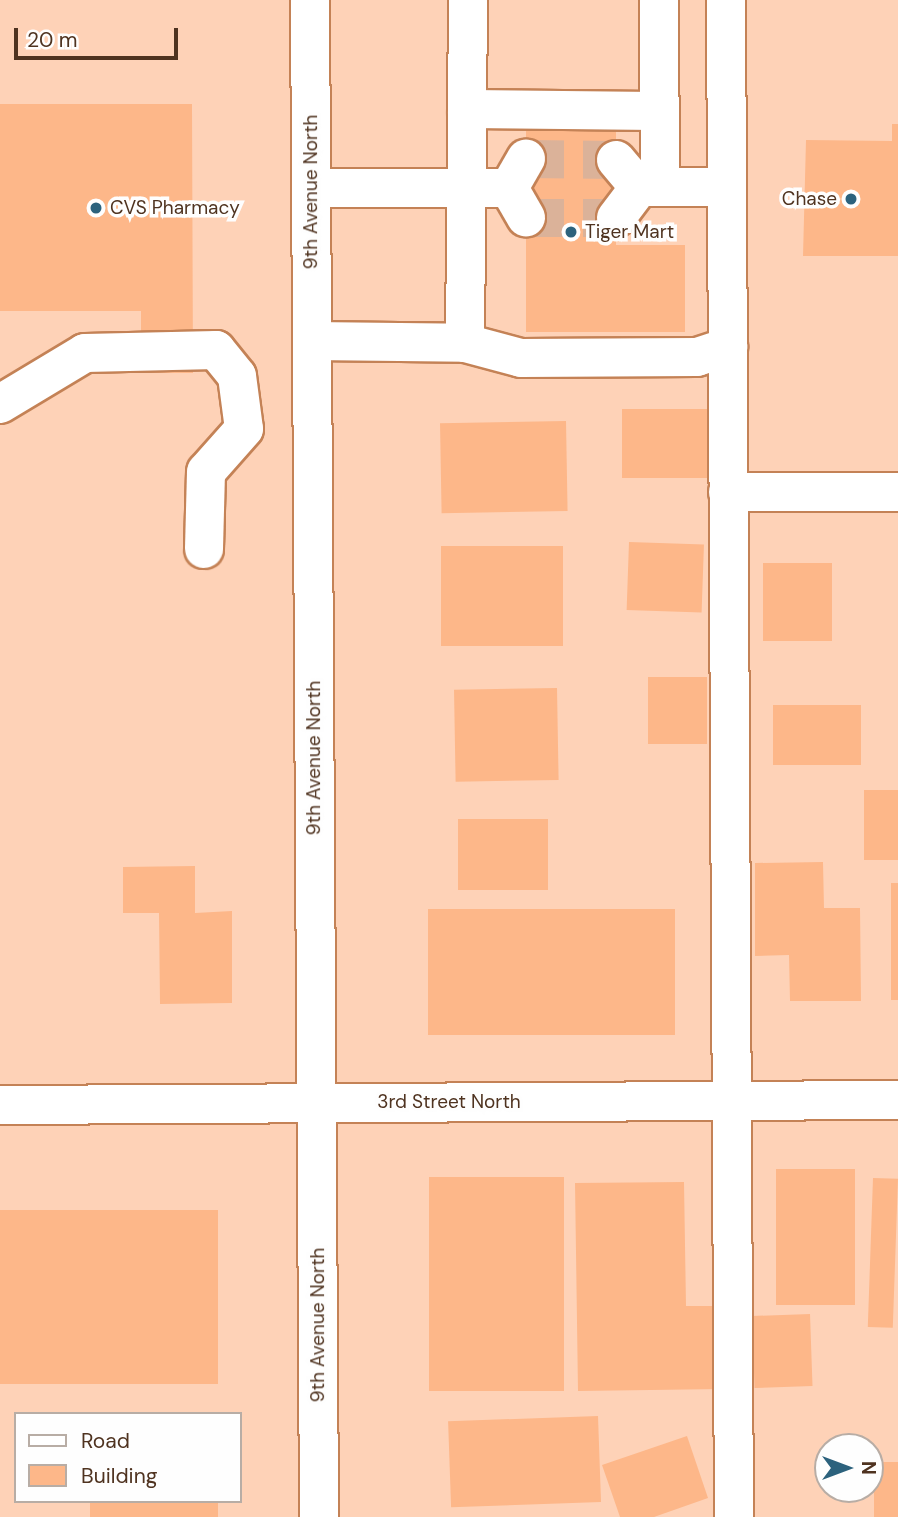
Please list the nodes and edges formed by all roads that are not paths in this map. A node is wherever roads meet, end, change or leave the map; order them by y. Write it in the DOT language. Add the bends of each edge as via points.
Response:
graph roads {
  1 [pos="310,0"];
  2 [pos="468,0"];
  3 [pos="659,0"];
  4 [pos="726,0"];
  5 [pos="467,109"];
  6 [pos="659,111"];
  7 [pos="639,178"];
  8 [pos="727,187"];
  9 [pos="311,188"];
  10 [pos="520,188"];
  11 [pos="466,189"];
  12 [pos="616,218"];
  13 [pos="312,341"];
  14 [pos="465,343"];
  15 [pos="727,347"];
  16 [pos="0,404"];
  17 [pos="727,492"];
  18 [pos="898,492"];
  19 [pos="204,549"];
  20 [pos="898,1100"];
  21 [pos="731,1101"];
  22 [pos="317,1103"];
  23 [pos="0,1105"];
  24 [pos="319,1517"];
  25 [pos="734,1517"];
  1 -- 9 [label="street, 9th Avenue North"];
  2 -- 5 [label="street"];
  3 -- 6 [label="street"];
  4 -- 8 [label="street"];
  5 -- 6 [label="street"];
  5 -- 11 [label="street"];
  6 -- 7 [label="street"];
  7 -- 8 [label="street"];
  7 -- 12 [label="street"];
  8 -- 15 [label="street"];
  9 -- 11 [label="street"];
  9 -- 13 [label="street, 9th Avenue North"];
  10 -- 11 [label="street"];
  11 -- 14 [label="street"];
  13 -- 14 [label="street"];
  13 -- 22 [label="street, 9th Avenue North"];
  14 -- 15 [label="street" via="521,358 696,357"];
  15 -- 17 [label="street"];
  16 -- 19 [label="street" via="85,353 215,350 237,376 244,429 206,472"];
  17 -- 18 [label="street"];
  17 -- 21 [label="street"];
  20 -- 21 [label="street, 3rd Street North"];
  21 -- 22 [label="street, 3rd Street North"];
  21 -- 25 [label="street"];
  22 -- 23 [label="street, 3rd Street North"];
  22 -- 24 [label="street, 9th Avenue North"];
}
